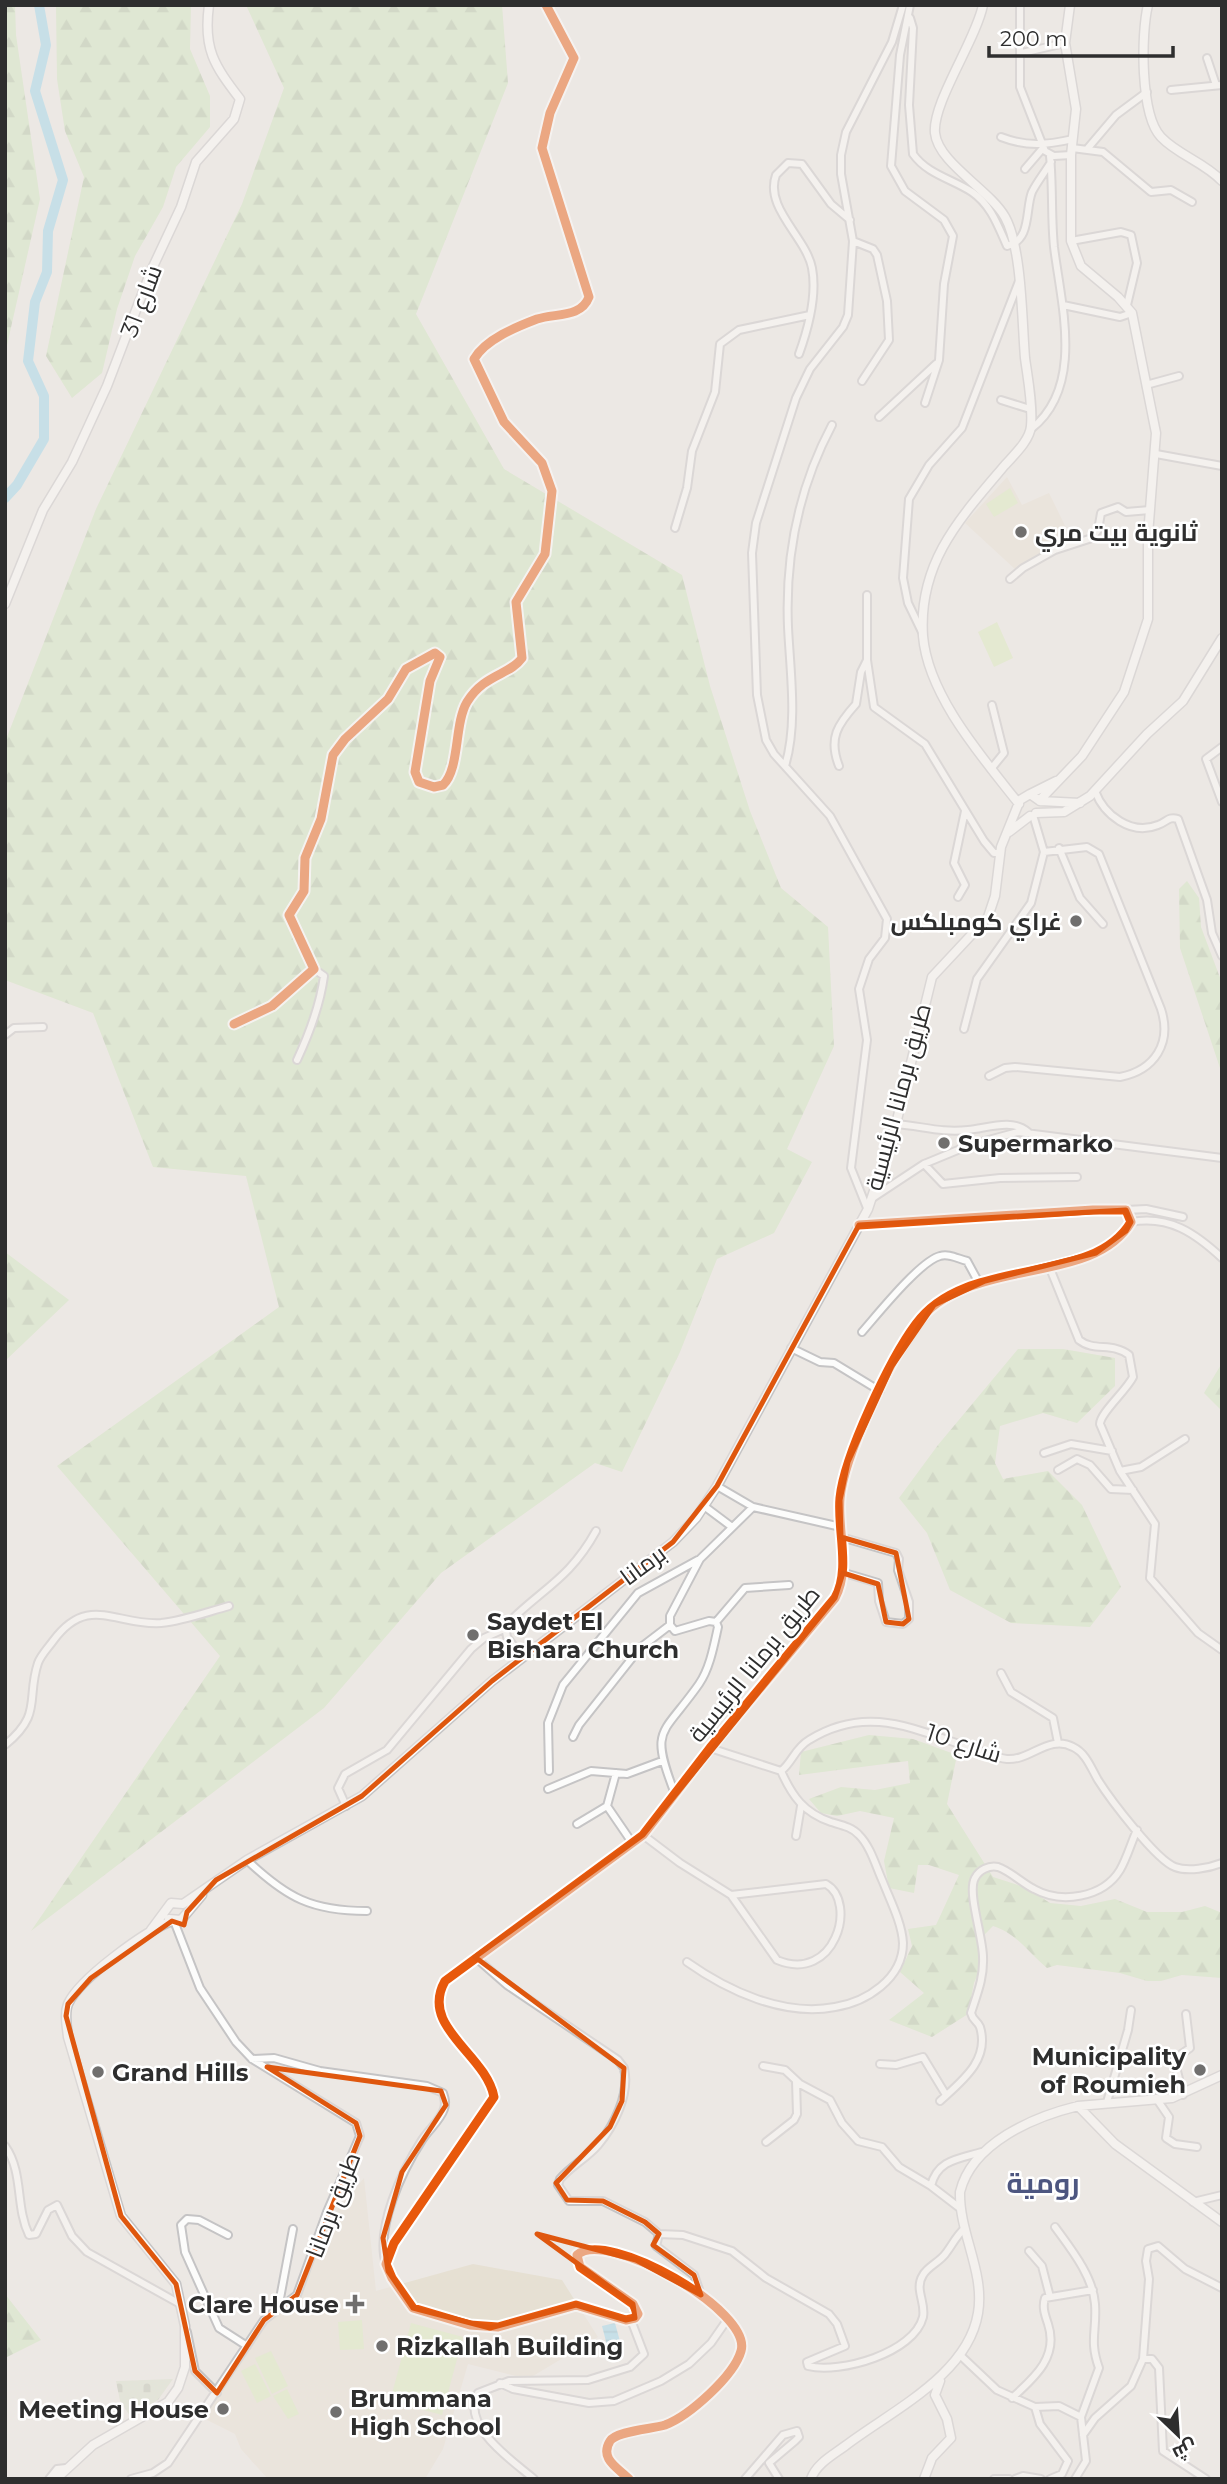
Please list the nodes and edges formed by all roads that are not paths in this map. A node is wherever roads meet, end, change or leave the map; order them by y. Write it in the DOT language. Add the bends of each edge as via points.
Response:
graph roads {
  1 [pos="209,5"];
  2 [pos="547,5"];
  3 [pos="903,5"];
  4 [pos="911,5"];
  5 [pos="984,5"];
  6 [pos="1020,5"];
  7 [pos="1070,5"];
  8 [pos="1148,5"];
  9 [pos="910,17"];
  10 [pos="897,31"];
  11 [pos="905,34"];
  12 [pos="1065,43"];
  13 [pos="1022,53"];
  14 [pos="1207,58"];
  15 [pos="1219,85"];
  16 [pos="1171,90"];
  17 [pos="1148,92"];
  18 [pos="1001,137"];
  19 [pos="1042,146"];
  20 [pos="1072,148"];
  21 [pos="1088,148"];
  22 [pos="1050,159"];
  23 [pos="1025,169"];
  24 [pos="1222,181"];
  25 [pos="1192,202"];
  26 [pos="850,220"];
  27 [pos="853,241"];
  28 [pos="1071,241"];
  29 [pos="1013,244"];
  30 [pos="1019,281"];
  31 [pos="1063,305"];
  32 [pos="1129,309"];
  33 [pos="810,316"];
  34 [pos="799,354"];
  35 [pos="939,360"];
  36 [pos="1179,376"];
  37 [pos="862,381"];
  38 [pos="1146,385"];
  39 [pos="1001,400"];
  40 [pos="925,403"];
  41 [pos="1030,409"];
  42 [pos="879,417"];
  43 [pos="832,425"];
  44 [pos="1031,429"];
  45 [pos="1156,454"];
  46 [pos="1221,465"];
  47 [pos="1222,475"];
  48 [pos="1150,510"];
  49 [pos="675,528"];
  50 [pos="1010,579"];
  51 [pos="867,595"];
  52 [pos="5,604"];
  53 [pos="923,633"];
  54 [pos="1222,638"];
  55 [pos="867,660"];
  56 [pos="992,705"];
  57 [pos="1222,747"];
  58 [pos="785,766"];
  59 [pos="839,766"];
  60 [pos="991,769"];
  61 [pos="1061,778"];
  62 [pos="1095,791"];
  63 [pos="1023,800"];
  64 [pos="1040,801"];
  65 [pos="1222,802"];
  66 [pos="1083,803"];
  67 [pos="965,811"];
  68 [pos="1033,815"];
  69 [pos="1009,832"];
  70 [pos="1059,848"];
  71 [pos="1044,852"];
  72 [pos="1000,853"];
  73 [pos="958,897"];
  74 [pos="1103,924"];
  75 [pos="1222,956"];
  76 [pos="314,969"];
  77 [pos="234,1024"];
  78 [pos="43,1027"];
  79 [pos="964,1029"];
  80 [pos="5,1035"];
  81 [pos="298,1060"];
  82 [pos="989,1076"];
  83 [pos="895,1124"];
  84 [pos="1028,1132"];
  85 [pos="1222,1158"];
  86 [pos="924,1164"];
  87 [pos="1077,1177"];
  88 [pos="871,1199"];
  89 [pos="868,1209"];
  90 [pos="1126,1210"];
  91 [pos="1183,1217"];
  92 [pos="1131,1222"];
  93 [pos="859,1225"];
  94 [pos="1222,1258"];
  95 [pos="1049,1266"];
  96 [pos="979,1283"];
  97 [pos="862,1332"];
  98 [pos="791,1348"];
  99 [pos="880,1391"];
  100 [pos="1185,1439"];
  101 [pos="1112,1451"];
  102 [pos="1044,1453"];
  103 [pos="1058,1470"];
  104 [pos="1120,1471"];
  105 [pos="717,1486"];
  106 [pos="1133,1490"];
  107 [pos="704,1506"];
  108 [pos="753,1507"];
  109 [pos="732,1527"];
  110 [pos="596,1531"];
  111 [pos="841,1532"];
  112 [pos="700,1559"];
  113 [pos="841,1572"];
  114 [pos="789,1585"];
  115 [pos="229,1606"];
  116 [pos="716,1622"];
  117 [pos="670,1625"];
  118 [pos="504,1629"];
  119 [pos="1222,1650"];
  120 [pos="522,1657"];
  121 [pos="1002,1673"];
  122 [pos="573,1737"];
  123 [pos="1058,1743"];
  124 [pos="5,1745"];
  125 [pos="710,1748"];
  126 [pos="662,1760"];
  127 [pos="549,1770"];
  128 [pos="781,1771"];
  129 [pos="615,1773"];
  130 [pos="548,1789"];
  131 [pos="675,1794"];
  132 [pos="346,1806"];
  133 [pos="607,1806"];
  134 [pos="801,1806"];
  135 [pos="577,1824"];
  136 [pos="1137,1830"];
  137 [pos="643,1835"];
  138 [pos="796,1836"];
  139 [pos="633,1844"];
  140 [pos="247,1860"];
  141 [pos="1222,1863"];
  142 [pos="731,1895"];
  143 [pos="166,1910"];
  144 [pos="184,1912"];
  145 [pos="367,1912"];
  146 [pos="173,1921"];
  147 [pos="151,1930"];
  148 [pos="180,1938"];
  149 [pos="475,1957"];
  150 [pos="687,1962"];
  151 [pos="1131,2010"];
  152 [pos="1186,2014"];
  153 [pos="252,2059"];
  154 [pos="1077,2062"];
  155 [pos="1117,2062"];
  156 [pos="880,2064"];
  157 [pos="763,2066"];
  158 [pos="1222,2075"];
  159 [pos="796,2081"];
  160 [pos="1183,2095"];
  161 [pos="1156,2098"];
  162 [pos="1107,2102"];
  163 [pos="1078,2106"];
  164 [pos="766,2142"];
  165 [pos="5,2146"];
  166 [pos="1197,2147"];
  167 [pos="982,2152"];
  168 [pos="931,2186"];
  169 [pos="1222,2195"];
  170 [pos="1192,2202"];
  171 [pos="961,2209"];
  172 [pos="1222,2222"];
  173 [pos="1055,2227"];
  174 [pos="965,2228"];
  175 [pos="293,2229"];
  176 [pos="659,2234"];
  177 [pos="228,2235"];
  178 [pos="1029,2251"];
  179 [pos="386,2264"];
  180 [pos="1222,2288"];
  181 [pos="1093,2290"];
  182 [pos="701,2295"];
  183 [pos="1050,2297"];
  184 [pos="180,2304"];
  185 [pos="278,2309"];
  186 [pos="631,2320"];
  187 [pos="727,2320"];
  188 [pos="185,2326"];
  189 [pos="247,2346"];
  190 [pos="960,2355"];
  191 [pos="1143,2359"];
  192 [pos="943,2375"];
  193 [pos="500,2383"];
  194 [pos="217,2393"];
  195 [pos="1012,2398"];
  196 [pos="1035,2407"];
  197 [pos="1081,2417"];
  198 [pos="1082,2437"];
  199 [pos="66,2468"];
  200 [pos="49,2479"];
  201 [pos="56,2479"];
  202 [pos="131,2479"];
  203 [pos="534,2479"];
  204 [pos="629,2479"];
  205 [pos="745,2479"];
  206 [pos="779,2479"];
  207 [pos="811,2479"];
  208 [pos="924,2479"];
  209 [pos="994,2479"];
  210 [pos="1009,2479"];
  211 [pos="1015,2479"];
  212 [pos="1041,2479"];
  213 [pos="1050,2479"];
  214 [pos="1075,2479"];
  215 [pos="1206,2479"];
  1 -- 52 [label="street, شارع 31" via="209,50 240,99 239,108 196,162 113,373 72,462 43,510"];
  2 -- 76 [label="street" via="574,58 547,124 542,155 589,297 583,308 539,319 499,337 474,359 505,422 542,463 552,491 547,548 516,602 524,652 520,662 489,678 469,698 458,722 450,776 443,785 419,782 415,772 428,689 440,657 435,653 406,669 381,708 338,747 327,774 321,819 305,858 304,891 289,915"];
  3 -- 10 [label="street"];
  4 -- 9 [label="street"];
  5 -- 29 [label="street" via="935,134 943,153 999,208"];
  6 -- 13 [label="street"];
  7 -- 12 [label="street"];
  8 -- 17 [label="street" via="1143,35"];
  9 -- 11 [label="street"];
  9 -- 29 [label="street" via="913,154 981,200 995,217 1007,245"];
  10 -- 11 [label="street"];
  10 -- 26 [label="street" via="846,132 840,166"];
  11 -- 35 [label="street" via="890,158 894,176 905,191 944,220 952,232"];
  12 -- 13 [label="street"];
  12 -- 20 [label="street" via="1076,109"];
  13 -- 19 [label="street" via="1020,87"];
  14 -- 15 [label="street"];
  15 -- 16 [label="street"];
  17 -- 21 [label="street" via="1116,115"];
  17 -- 24 [label="street" via="1150,117 1160,136"];
  18 -- 19 [label="street"];
  19 -- 20 [label="street"];
  19 -- 22 [label="street"];
  19 -- 23 [label="street"];
  20 -- 21 [label="street"];
  20 -- 22 [label="street"];
  20 -- 28 [label="street"];
  21 -- 25 [label="street" via="1104,152 1151,192 1171,190"];
  22 -- 29 [label="street" via="1032,194 1027,225"];
  22 -- 31 [label="street" via="1054,246"];
  26 -- 27 [label="street"];
  26 -- 33 [label="street" via="838,212 802,164 788,163 776,174 774,195 812,270"];
  27 -- 37 [label="street" via="871,247 877,255 890,324 887,346"];
  27 -- 58 [label="street" via="848,315 801,387 753,538 757,695 766,740"];
  28 -- 32 [label="street" via="1081,265"];
  28 -- 32 [label="street" via="1121,232 1131,235 1137,263"];
  29 -- 30 [label="street"];
  30 -- 41 [label="street"];
  30 -- 53 [label="street" via="962,428 925,471 909,499 903,578 908,603"];
  31 -- 32 [label="street" via="1120,317"];
  31 -- 44 [label="street" via="1065,347 1056,399"];
  32 -- 38 [label="street"];
  33 -- 34 [label="street"];
  33 -- 49 [label="street" via="739,330 720,344 715,392 695,442"];
  35 -- 40 [label="street"];
  35 -- 42 [label="street"];
  36 -- 38 [label="street"];
  38 -- 45 [label="street"];
  39 -- 41 [label="street"];
  41 -- 44 [label="street"];
  43 -- 58 [label="street" via="807,477 790,547 792,687"];
  44 -- 53 [label="street" via="940,548 929,584"];
  45 -- 46 [label="street"];
  45 -- 48 [label="street"];
  46 -- 47 [label="street"];
  48 -- 50 [label="street" via="1108,508 1101,513 1092,538 1055,550"];
  48 -- 61 [label="street" via="1148,619 1139,653 1124,692"];
  51 -- 55 [label="street"];
  53 -- 60 [label="street" via="936,682"];
  54 -- 62 [label="street, طريق برمانا الرئيسية" via="1194,688"];
  55 -- 59 [label="street" via="856,704 844,715 835,738"];
  55 -- 67 [label="street" via="874,707 925,744"];
  56 -- 60 [label="street" via="1004,753"];
  57 -- 65 [label="street" via="1206,759"];
  58 -- 89 [label="street" via="830,816 887,919 885,938 869,959 859,989 867,1040 851,1168"];
  60 -- 63 [label="street"];
  61 -- 63 [label="street"];
  61 -- 64 [label="street"];
  62 -- 66 [label="street, طريق برمانا الرئيسية"];
  62 -- 75 [label="street" via="1106,812 1123,822 1148,827 1168,818 1178,819"];
  63 -- 64 [label="street"];
  63 -- 68 [label="street" via="1025,814"];
  63 -- 69 [label="street, طريق برمانا الرئيسية"];
  64 -- 66 [label="street"];
  64 -- 68 [label="street"];
  66 -- 68 [label="street, طريق برمانا الرئيسية" via="1064,812"];
  67 -- 72 [label="street" via="994,853"];
  67 -- 73 [label="street" via="954,863 965,885"];
  68 -- 69 [label="street, طريق برمانا الرئيسية"];
  68 -- 71 [label="street"];
  69 -- 72 [label="street, طريق برمانا الرئيسية"];
  70 -- 71 [label="street"];
  70 -- 74 [label="street" via="1080,898"];
  70 -- 82 [label="street" via="1087,847 1100,853 1161,1009 1164,1044 1149,1064 1132,1075 1015,1067"];
  71 -- 79 [label="street" via="1031,903 977,979"];
  72 -- 83 [label="street, طريق برمانا الرئيسية" via="988,917 940,967 927,989"];
  76 -- 77 [label="street" via="272,1006"];
  76 -- 81 [label="street" via="324,976 322,990 312,1030"];
  78 -- 80 [label="street" via="14,1028"];
  83 -- 84 [label="street" via="934,1132 1007,1124 1021,1125"];
  83 -- 88 [label="street, طريق برمانا الرئيسية"];
  84 -- 85 [label="street"];
  84 -- 86 [label="street" via="992,1138"];
  86 -- 87 [label="street" via="943,1184"];
  86 -- 88 [label="street"];
  88 -- 89 [label="street, طريق برمانا الرئيسية"];
  89 -- 93 [label="street, طريق برمانا الرئيسية"];
  90 -- 91 [label="street"];
  90 -- 92 [label="street"];
  90 -- 93 [label="street, طريق برمانا الرئيسية"];
  92 -- 94 [label="street" via="1154,1219 1177,1225"];
  92 -- 95 [label="street, طريق برمانا الرئيسية" via="1115,1242 1096,1253"];
  93 -- 98 [label="street, برمانا"];
  95 -- 96 [label="street, طريق برمانا الرئيسية"];
  95 -- 101 [label="street" via="1079,1340 1113,1346 1129,1355 1133,1377 1100,1418"];
  96 -- 97 [label="street" via="967,1261 943,1254 901,1288"];
  96 -- 99 [label="street, طريق برمانا الرئيسية" via="934,1305 916,1324"];
  98 -- 99 [label="street" via="820,1362 834,1363"];
  98 -- 105 [label="street, برمانا"];
  99 -- 111 [label="street, طريق برمانا الرئيسية" via="848,1462 840,1500"];
  100 -- 104 [label="street" via="1141,1467"];
  101 -- 102 [label="street" via="1071,1444"];
  101 -- 104 [label="street"];
  103 -- 106 [label="street" via="1084,1461 1111,1489"];
  104 -- 106 [label="street"];
  105 -- 107 [label="street, برمانا"];
  105 -- 108 [label="street"];
  106 -- 119 [label="street" via="1155,1524 1150,1578 1198,1633"];
  107 -- 109 [label="street"];
  107 -- 120 [label="street, برمانا" via="673,1542"];
  108 -- 109 [label="street"];
  108 -- 111 [label="street"];
  109 -- 112 [label="street"];
  110 -- 118 [label="street" via="566,1574"];
  111 -- 113 [label="street, طريق برمانا الرئيسية"];
  111 -- 113 [label="street" via="898,1556 909,1619 903,1624 886,1622 878,1584"];
  112 -- 117 [label="street" via="670,1616"];
  112 -- 127 [label="street" via="638,1593 563,1685 548,1723"];
  113 -- 125 [label="street, طريق برمانا الرئيسية" via="835,1598"];
  114 -- 116 [label="street" via="745,1588"];
  115 -- 124 [label="street" via="163,1623 99,1614 80,1616 61,1631 39,1660 33,1707"];
  116 -- 117 [label="street" via="675,1630"];
  116 -- 126 [label="street" via="700,1682 662,1731"];
  117 -- 122 [label="street" via="640,1648"];
  118 -- 120 [label="street"];
  118 -- 132 [label="street" via="471,1649 383,1755 342,1778 338,1788"];
  120 -- 132 [label="street, برمانا"];
  121 -- 123 [label="street" via="1011,1692 1053,1718"];
  123 -- 128 [label="street, شارع 10" via="1007,1759 902,1724 860,1721 808,1740"];
  123 -- 136 [label="street" via="1080,1752"];
  125 -- 128 [label="street"];
  125 -- 131 [label="street, طريق برمانا الرئيسية"];
  126 -- 129 [label="street" via="633,1772"];
  126 -- 131 [label="street"];
  128 -- 134 [label="street"];
  129 -- 130 [label="street" via="591,1771"];
  129 -- 133 [label="street"];
  131 -- 137 [label="street, طريق برمانا الرئيسية"];
  132 -- 140 [label="street, برمانا"];
  133 -- 135 [label="street"];
  133 -- 139 [label="street"];
  134 -- 138 [label="street"];
  134 -- 150 [label="street" via="853,1829 866,1844 901,1933 901,1956 892,1974 869,1996 847,2005 803,2009 734,1991"];
  136 -- 141 [label="street" via="1172,1866 1188,1870"];
  136 -- 156 [label="street" via="1120,1870 1086,1895 1043,1893 998,1867 985,1868 977,1875 972,1888 984,1963 971,2013 980,2027 974,2068 943,2098 923,2057 896,2065"];
  137 -- 139 [label="street, طريق برمانا الرئيسية"];
  137 -- 142 [label="street"];
  139 -- 149 [label="street, طريق برمانا الرئيسية"];
  140 -- 144 [label="street, برمانا" via="216,1880"];
  140 -- 145 [label="street" via="298,1900 328,1910"];
  142 -- 142 [label="street" via="778,1960 808,1965 823,1956 837,1935 840,1921 835,1894 826,1884"];
  143 -- 144 [label="street" via="174,1902"];
  143 -- 146 [label="street"];
  143 -- 147 [label="street"];
  144 -- 146 [label="street"];
  144 -- 148 [label="street"];
  146 -- 147 [label="street"];
  146 -- 148 [label="street, طريق برمانا"];
  147 -- 184 [label="street" via="91,1978 68,2004 66,2016 121,2216 170,2274"];
  148 -- 153 [label="street, طريق برمانا" via="200,1988"];
  149 -- 176 [label="street" via="497,1978 624,2068 622,2101 610,2127 558,2185 569,2201 604,2201"];
  149 -- 179 [label="street, طريق برمانا الرئيسية" via="445,1981 438,1997 439,2013 486,2071 494,2096 394,2244"];
  151 -- 155 [label="street"];
  152 -- 160 [label="street" via="1190,2048 1174,2059"];
  153 -- 179 [label="street" via="275,2058 320,2071 427,2086 443,2093 446,2105 441,2115 402,2172 383,2238"];
  153 -- 185 [label="street, طريق برمانا" via="359,2128 355,2150 300,2289"];
  154 -- 155 [label="street"];
  155 -- 162 [label="street"];
  157 -- 159 [label="street" via="780,2067"];
  158 -- 160 [label="street"];
  159 -- 164 [label="street" via="797,2114"];
  159 -- 168 [label="street" via="830,2100 858,2141 882,2147 899,2167"];
  160 -- 161 [label="street"];
  161 -- 162 [label="street"];
  161 -- 166 [label="street" via="1169,2117 1166,2138"];
  162 -- 163 [label="street"];
  163 -- 167 [label="street" via="1045,2116"];
  163 -- 170 [label="street" via="1115,2144"];
  165 -- 184 [label="street" via="16,2165 29,2235 36,2234 50,2207 57,2205 72,2236 87,2252"];
  167 -- 168 [label="street" via="943,2164 934,2171"];
  167 -- 171 [label="street" via="964,2178"];
  168 -- 171 [label="street"];
  169 -- 170 [label="street"];
  170 -- 172 [label="street"];
  171 -- 174 [label="street"];
  173 -- 181 [label="street"];
  174 -- 176 [label="street" via="923,2273 919,2292 924,2314 910,2337 873,2359 820,2368 809,2367 807,2362 845,2346 829,2314 766,2278 721,2245"];
  174 -- 190 [label="street" via="979,2301 974,2329"];
  175 -- 185 [label="street"];
  176 -- 182 [label="street" via="656,2246 694,2275"];
  177 -- 189 [label="street" via="193,2218 181,2225 185,2252 219,2328"];
  178 -- 183 [label="street" via="1042,2266"];
  179 -- 186 [label="street" via="413,2308 480,2327 508,2325 576,2305"];
  180 -- 191 [label="street" via="1185,2269 1158,2246 1148,2249"];
  181 -- 183 [label="street"];
  181 -- 197 [label="street" via="1092,2351 1099,2368"];
  182 -- 186 [label="street" via="636,2260 597,2249 580,2252 576,2258 580,2267 636,2308 638,2314"];
  182 -- 187 [label="street"];
  183 -- 195 [label="street" via="1043,2303 1051,2334 1047,2358 1035,2378"];
  184 -- 188 [label="street"];
  185 -- 189 [label="street, طريق برمانا" via="264,2320"];
  186 -- 193 [label="street" via="644,2354 630,2367 572,2382"];
  187 -- 193 [label="street" via="702,2354 678,2372 614,2401 589,2403"];
  187 -- 204 [label="street" via="740,2338 740,2354 706,2396 676,2420 611,2439 608,2459"];
  188 -- 194 [label="street" via="195,2371"];
  188 -- 199 [label="street" via="185,2367 175,2395 93,2445"];
  189 -- 194 [label="street, طريق برمانا"];
  190 -- 192 [label="street"];
  190 -- 195 [label="street"];
  191 -- 198 [label="street" via="1131,2386 1095,2418"];
  191 -- 215 [label="street" via="1152,2358 1159,2368 1163,2451"];
  192 -- 207 [label="street" via="836,2452"];
  192 -- 208 [label="street" via="935,2395 951,2438 932,2458"];
  193 -- 203 [label="street" via="478,2393 474,2404 477,2419 488,2437"];
  194 -- 202 [label="street, طريق برمانا" via="169,2463"];
  195 -- 196 [label="street"];
  196 -- 197 [label="street" via="1059,2406"];
  196 -- 213 [label="street" via="1040,2424 1068,2461 1062,2474"];
  197 -- 198 [label="street"];
  198 -- 214 [label="street" via="1086,2461"];
  199 -- 200 [label="street" via="57,2469"];
  199 -- 201 [label="street"];
  205 -- 206 [label="street" via="783,2435 797,2431 796,2441 769,2463"];
  209 -- 210 [label="street"];
  211 -- 212 [label="street"];
}
